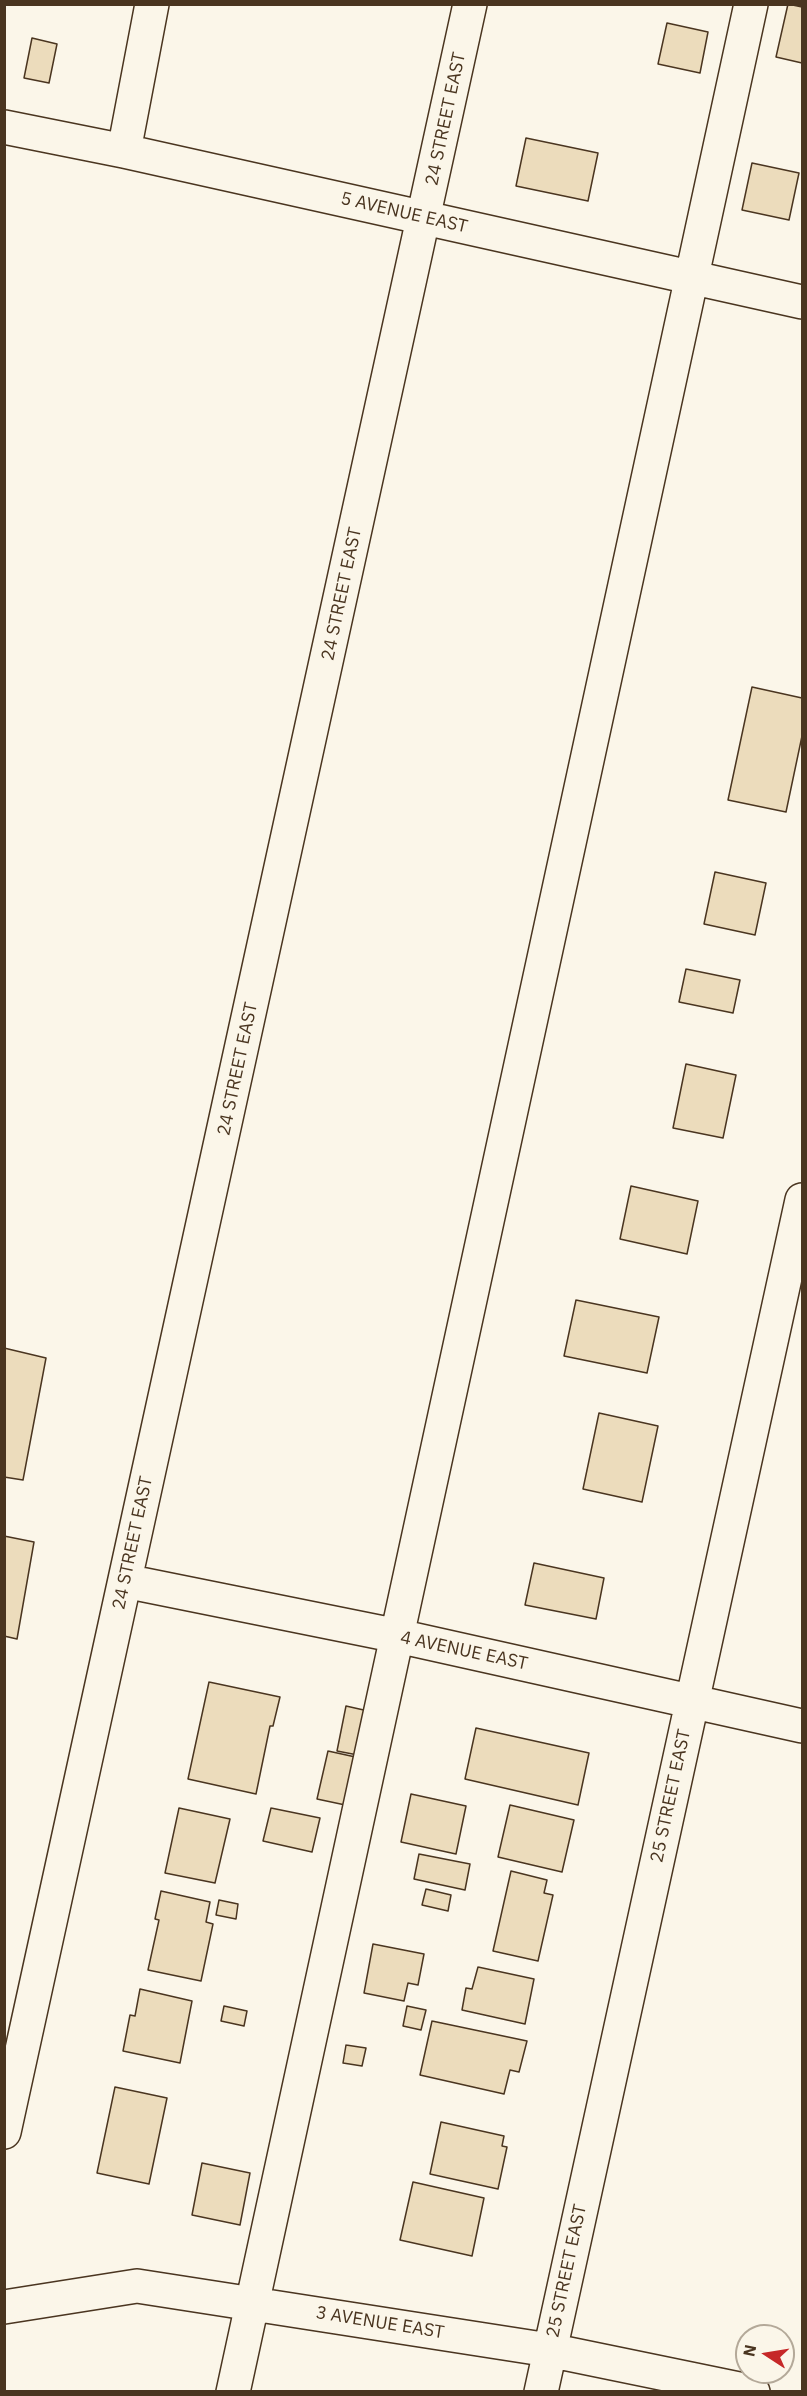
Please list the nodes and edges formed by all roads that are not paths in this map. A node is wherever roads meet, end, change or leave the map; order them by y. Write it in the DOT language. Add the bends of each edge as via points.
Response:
graph roads {
  1 [pos="152,4"];
  2 [pos="470,4"];
  3 [pos="751,4"];
  4 [pos="4,127"];
  5 [pos="124,151"];
  6 [pos="425,218"];
  7 [pos="690,277"];
  8 [pos="802,302"];
  9 [pos="802,1200"];
  10 [pos="125,1581"];
  11 [pos="398,1636"];
  12 [pos="692,1701"];
  13 [pos="802,1726"];
  14 [pos="4,2132"];
  15 [pos="250,2302"];
  16 [pos="4,2307"];
  17 [pos="549,2350"];
  18 [pos="232,2391"];
  19 [pos="541,2391"];
  20 [pos="753,2391"];
  1 -- 5 [label="street"];
  2 -- 6 [label="street, 24 STREET EAST"];
  3 -- 7 [label="street"];
  4 -- 5 [label="street, 5 AVENUE EAST"];
  5 -- 6 [label="street, 5 AVENUE EAST"];
  6 -- 7 [label="street, 5 AVENUE EAST"];
  6 -- 10 [label="street, 24 STREET EAST"];
  7 -- 8 [label="street, 5 AVENUE EAST"];
  7 -- 11 [label="street"];
  9 -- 12 [label="street, 25 STREET EAST"];
  10 -- 11 [label="street, 4 AVENUE EAST"];
  10 -- 14 [label="street, 24 STREET EAST"];
  11 -- 12 [label="street, 4 AVENUE EAST"];
  11 -- 15 [label="street"];
  12 -- 13 [label="street, 4 AVENUE EAST"];
  12 -- 17 [label="street, 25 STREET EAST"];
  15 -- 16 [label="street, 3 AVENUE EAST" via="137,2286"];
  15 -- 17 [label="street, 3 AVENUE EAST"];
  15 -- 18 [label="street"];
  17 -- 19 [label="street, 25 STREET EAST"];
  17 -- 20 [label="street, 3 AVENUE EAST"];
}
